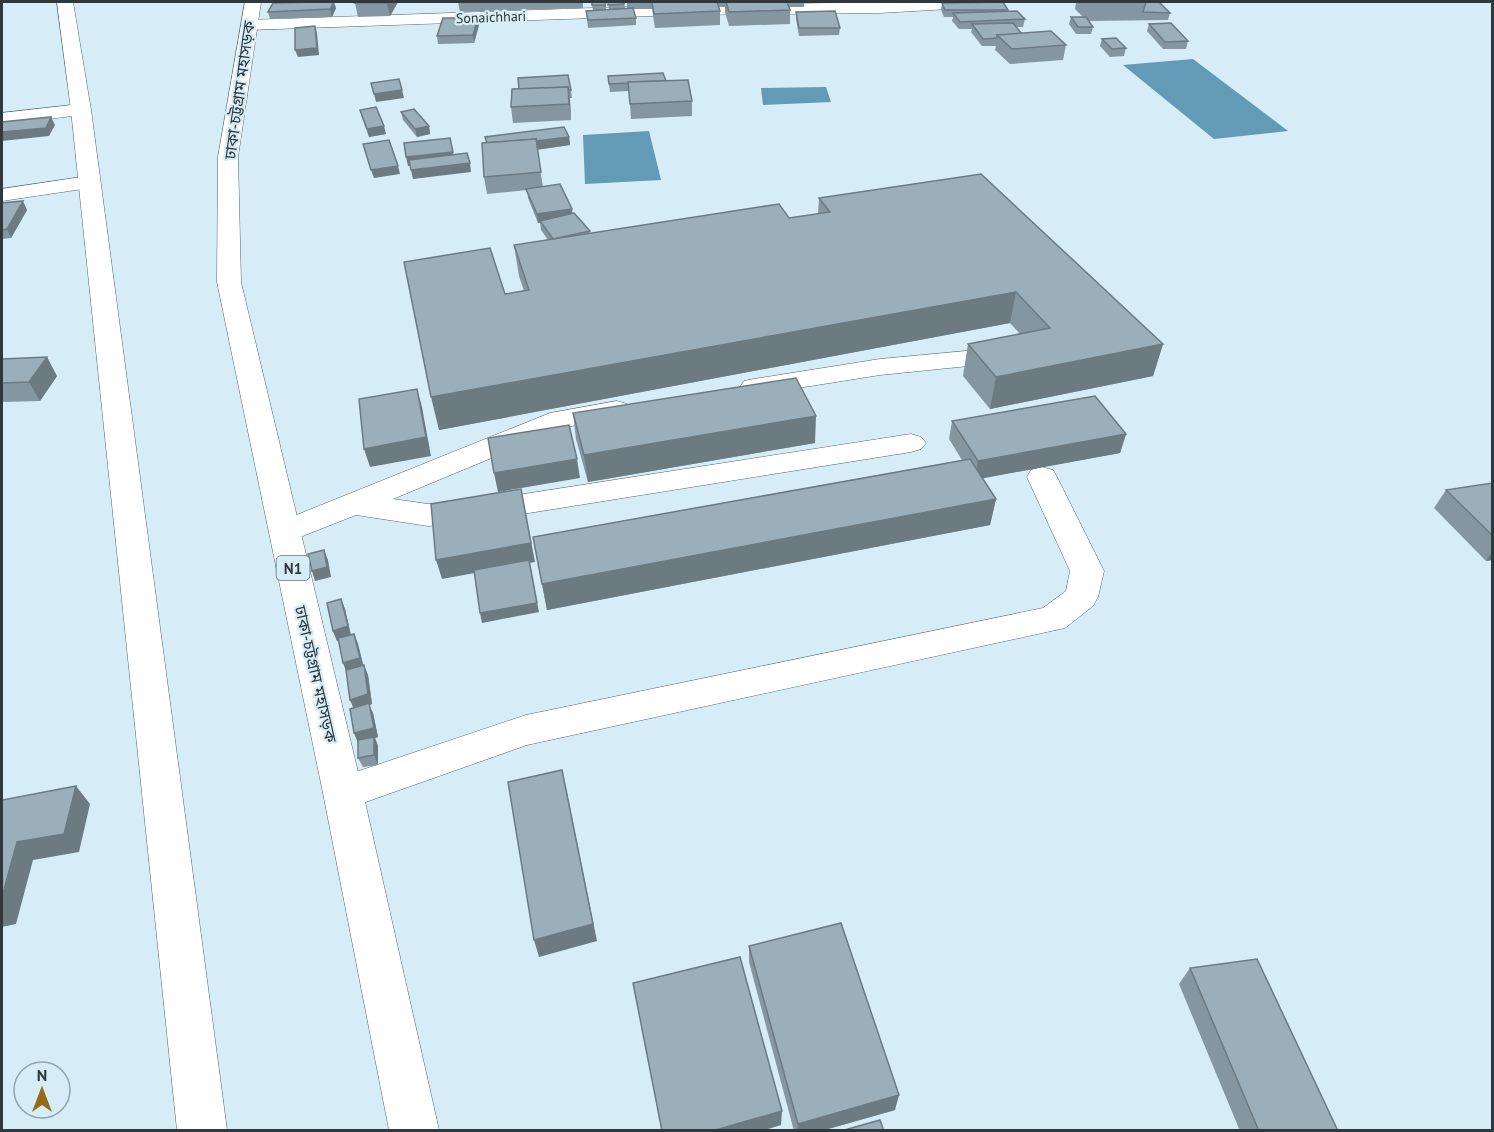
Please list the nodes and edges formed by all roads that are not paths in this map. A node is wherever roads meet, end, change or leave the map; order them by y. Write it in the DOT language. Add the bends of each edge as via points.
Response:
graph roads {
  1 [pos="65,2"];
  2 [pos="985,2"];
  3 [pos="251,13"];
  4 [pos="81,110"];
  5 [pos="2,118"];
  6 [pos="88,182"];
  7 [pos="2,195"];
  8 [pos="1021,354"];
  9 [pos="726,392"];
  10 [pos="643,406"];
  11 [pos="911,443"];
  12 [pos="1042,477"];
  13 [pos="352,504"];
  14 [pos="285,532"];
  15 [pos="343,793"];
  16 [pos="202,1131"];
  17 [pos="414,1131"];
  1 -- 4 [label="main road"];
  2 -- 3 [label="main road, Sonaichhari" via="879,8"];
  3 -- 14 [label="main road, ঢাকা-চট্টগ্রাম মহাসড়ক / N1" via="228,158 230,282"];
  4 -- 5 [label="main road"];
  4 -- 6 [label="main road"];
  6 -- 7 [label="main road"];
  6 -- 16 [label="main road"];
  8 -- 9 [label="main road" via="880,367"];
  10 -- 13 [label="main road" via="560,419"];
  11 -- 13 [label="main road" via="485,510 428,515"];
  12 -- 15 [label="main road" via="1087,572 1081,597 1053,619 526,730"];
  13 -- 14 [label="main road"];
  14 -- 15 [label="main road, ঢাকা-চট্টগ্রাম মহাসড়ক / N1"];
  15 -- 17 [label="main road, ঢাকা-চট্টগ্রাম মহাসড়ক / N1"];
}
